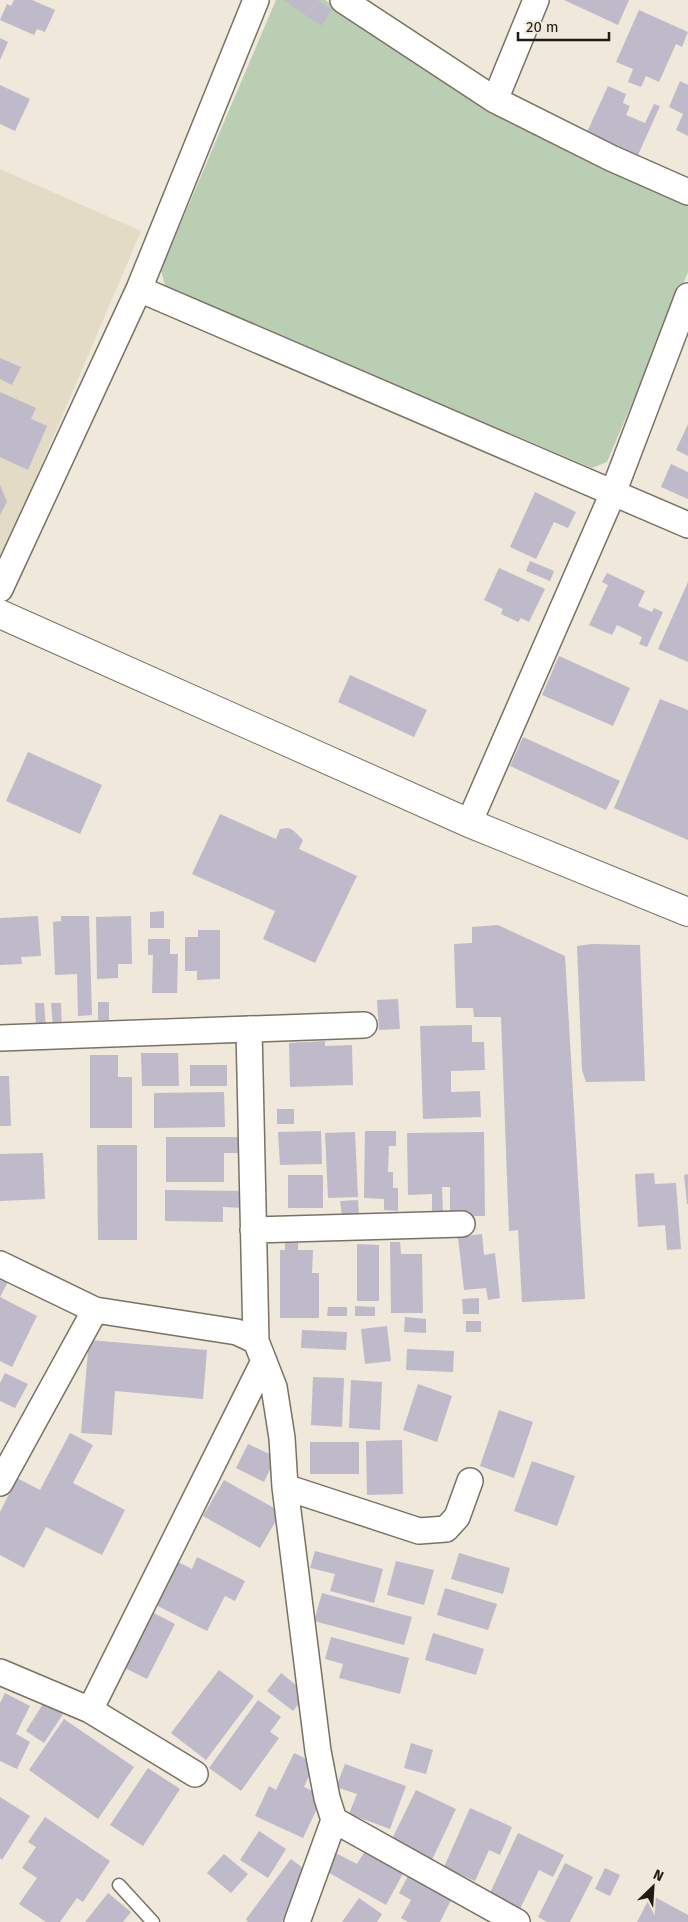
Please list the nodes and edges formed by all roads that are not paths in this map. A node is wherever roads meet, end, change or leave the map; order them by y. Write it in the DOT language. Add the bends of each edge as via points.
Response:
graph roads {
  1 [pos="256,0"];
  2 [pos="343,0"];
  3 [pos="536,0"];
  4 [pos="494,100"];
  5 [pos="688,192"];
  6 [pos="139,289"];
  7 [pos="688,296"];
  8 [pos="613,494"];
  9 [pos="688,525"];
  10 [pos="0,588"];
  11 [pos="0,614"];
  12 [pos="469,823"];
  13 [pos="688,912"];
  14 [pos="364,1025"];
  15 [pos="249,1029"];
  16 [pos="0,1038"];
  17 [pos="462,1224"];
  18 [pos="253,1230"];
  19 [pos="0,1264"];
  20 [pos="95,1310"];
  21 [pos="260,1351"];
  22 [pos="470,1481"];
  23 [pos="0,1483"];
  24 [pos="285,1487"];
  25 [pos="0,1672"];
  26 [pos="90,1710"];
  27 [pos="195,1774"];
  28 [pos="334,1820"];
  29 [pos="119,1885"];
  30 [pos="153,1922"];
  31 [pos="296,1922"];
  32 [pos="517,1922"];
  1 -- 6 [label="street"];
  2 -- 4 [label="street"];
  3 -- 4 [label="street"];
  4 -- 5 [label="street"];
  6 -- 8 [label="street"];
  6 -- 10 [label="street"];
  7 -- 8 [label="street"];
  8 -- 9 [label="street"];
  8 -- 12 [label="street"];
  11 -- 12 [label="street"];
  12 -- 13 [label="street"];
  14 -- 15 [label="street"];
  15 -- 16 [label="street"];
  15 -- 18 [label="street"];
  17 -- 18 [label="street"];
  18 -- 21 [label="street"];
  19 -- 20 [label="street"];
  20 -- 21 [label="street" via="238,1332"];
  20 -- 23 [label="street"];
  21 -- 24 [label="street" via="274,1388"];
  21 -- 26 [label="street"];
  22 -- 24 [label="street" via="457,1517 446,1530 419,1531"];
  24 -- 28 [label="street" via="318,1751"];
  25 -- 26 [label="street"];
  26 -- 27 [label="street"];
  28 -- 31 [label="street"];
  28 -- 32 [label="street"];
  29 -- 30 [label="lane"];
}
